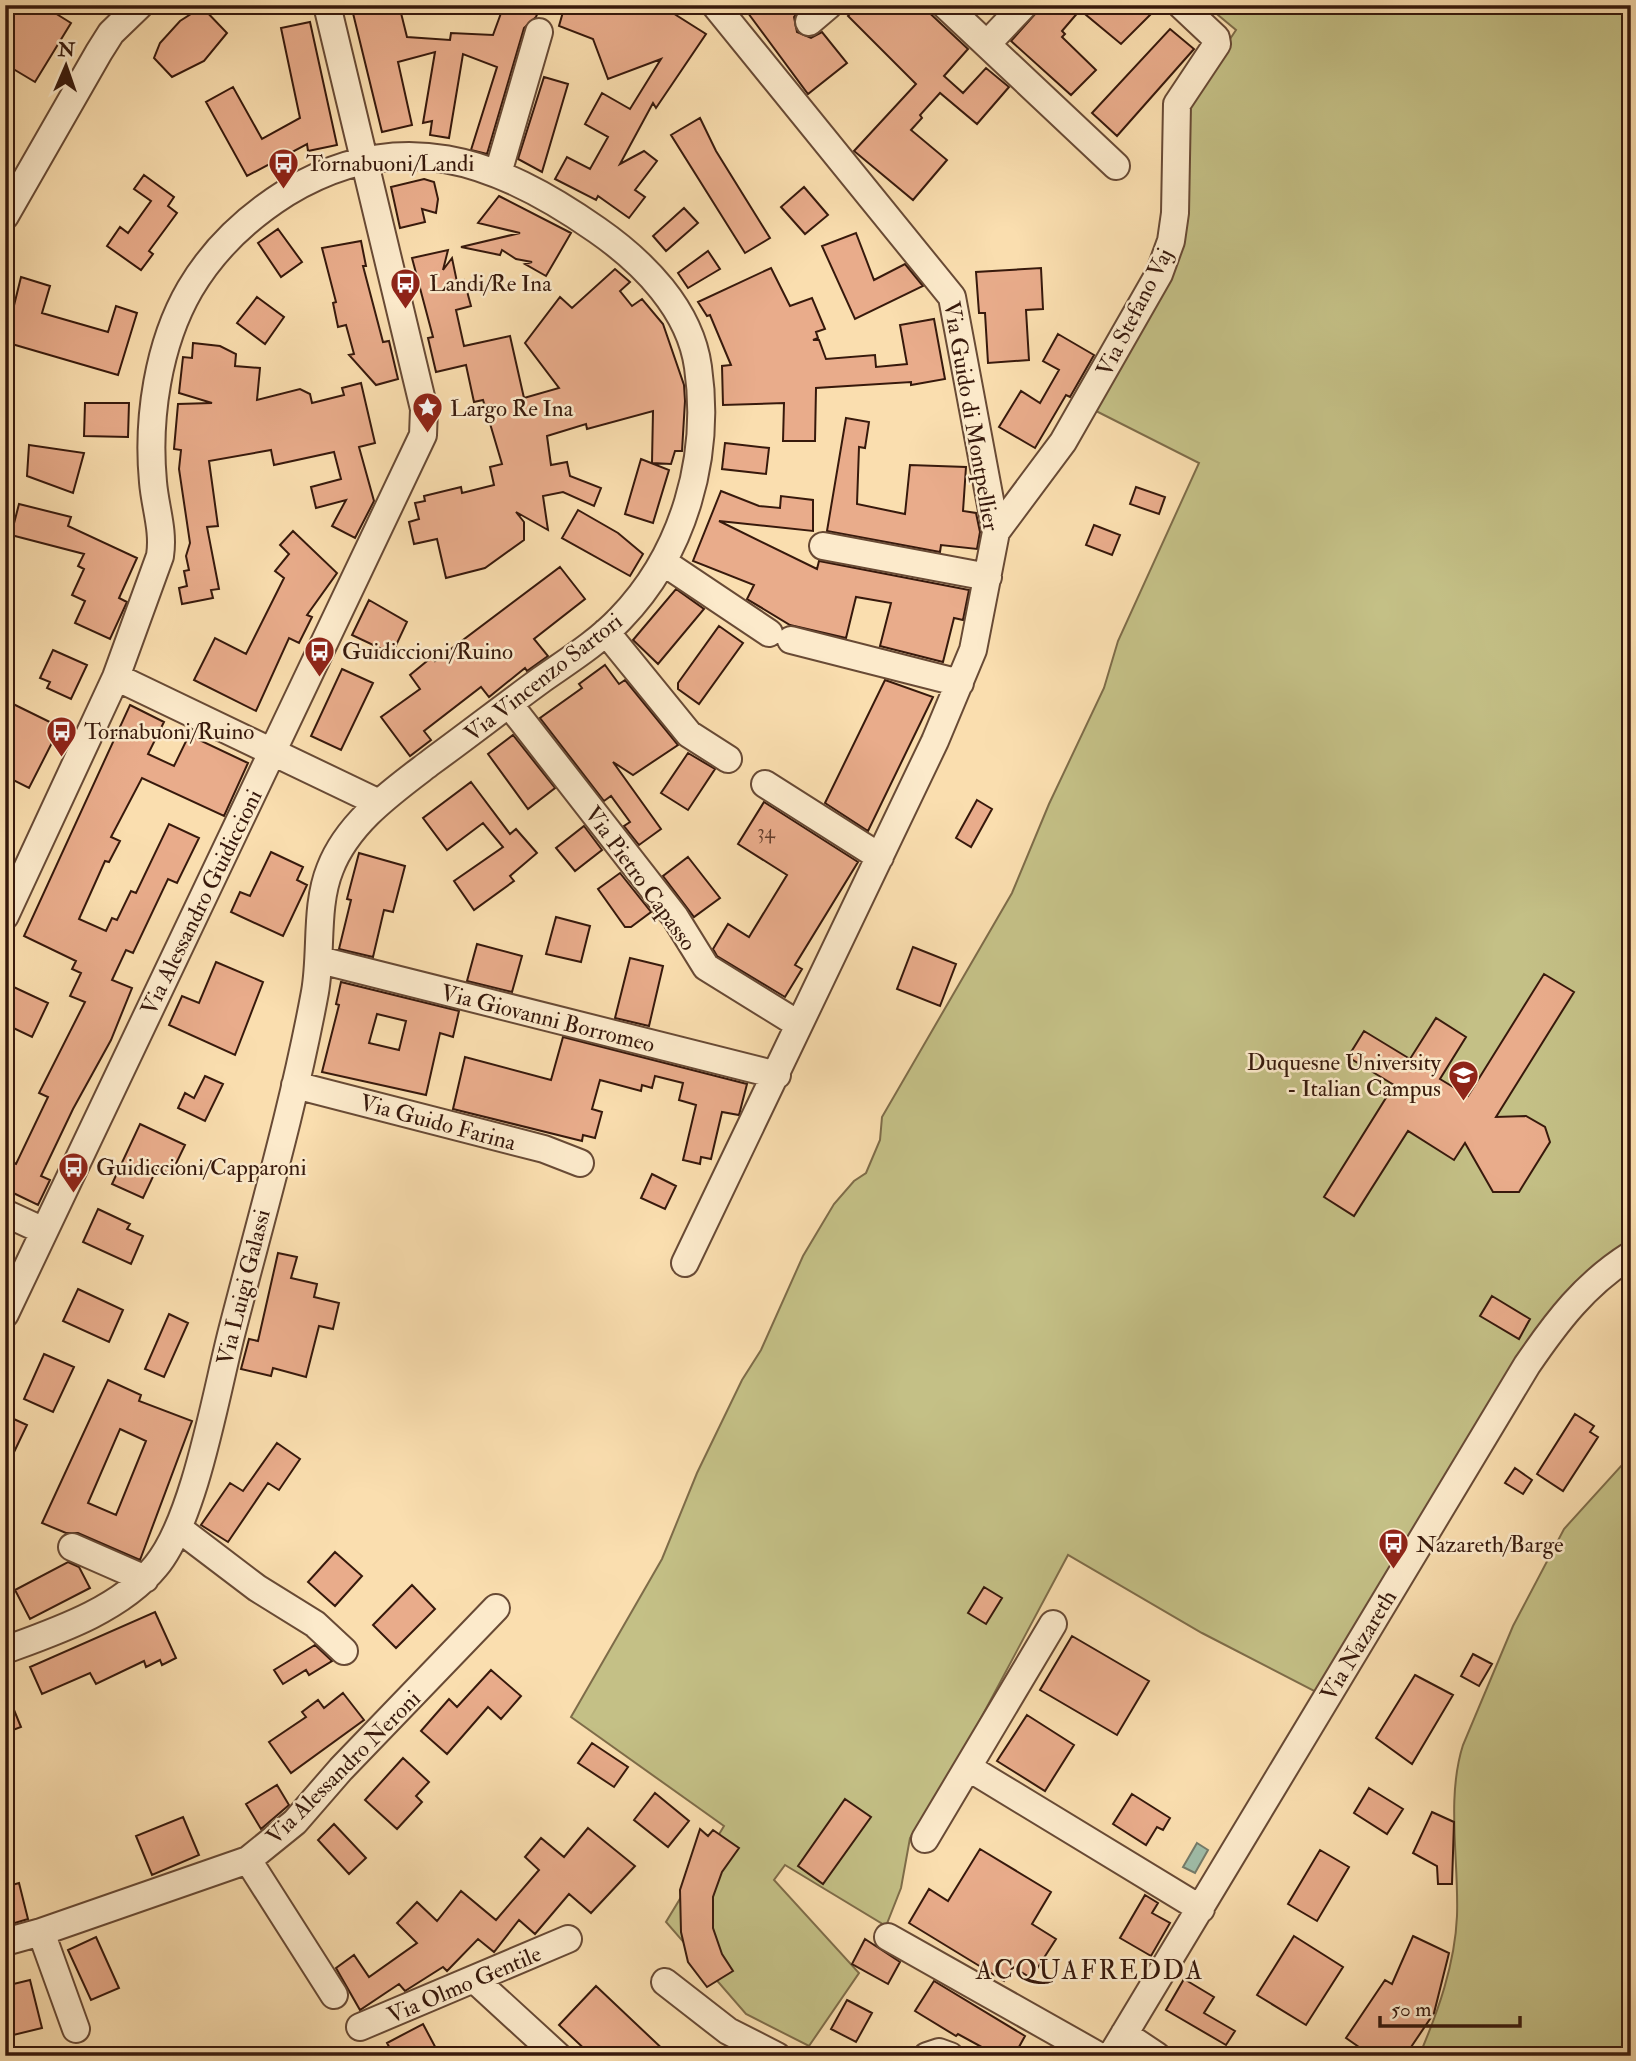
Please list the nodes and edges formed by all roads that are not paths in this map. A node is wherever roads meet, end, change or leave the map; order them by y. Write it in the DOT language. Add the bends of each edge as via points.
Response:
graph roads {
  1 [pos="140,5"];
  2 [pos="327,5"];
  3 [pos="715,5"];
  4 [pos="945,5"];
  5 [pos="1024,5"];
  6 [pos="1181,5"];
  7 [pos="539,33"];
  8 [pos="987,44"];
  9 [pos="365,160"];
  10 [pos="1116,166"];
  11 [pos="498,173"];
  12 [pos="5,216"];
  13 [pos="996,532"];
  14 [pos="823,546"];
  15 [pos="663,562"];
  16 [pos="988,577"];
  17 [pos="606,632"];
  18 [pos="116,677"];
  19 [pos="960,683"];
  20 [pos="509,704"];
  21 [pos="273,751"];
  22 [pos="727,759"];
  23 [pos="765,784"];
  24 [pos="379,803"];
  25 [pos="880,857"];
  26 [pos="5,916"];
  27 [pos="320,960"];
  28 [pos="798,1024"];
  29 [pos="778,1076"];
  30 [pos="295,1085"];
  31 [pos="580,1163"];
  32 [pos="5,1213"];
  33 [pos="44,1231"];
  34 [pos="1631,1255"];
  35 [pos="685,1264"];
  36 [pos="5,1314"];
  37 [pos="178,1528"];
  38 [pos="72,1547"];
  39 [pos="145,1579"];
  40 [pos="496,1608"];
  41 [pos="1053,1624"];
  42 [pos="5,1650"];
  43 [pos="344,1651"];
  44 [pos="969,1768"];
  45 [pos="925,1839"];
  46 [pos="248,1860"];
  47 [pos="1201,1909"];
  48 [pos="41,1932"];
  49 [pos="888,1937"];
  50 [pos="568,1939"];
  51 [pos="5,1942"];
  52 [pos="475,1980"];
  53 [pos="665,1982"];
  54 [pos="334,1995"];
  55 [pos="360,2027"];
  56 [pos="76,2029"];
  57 [pos="1117,2045"];
  58 [pos="558,2056"];
  59 [pos="777,2056"];
  60 [pos="927,2056"];
  61 [pos="950,2056"];
  62 [pos="1099,2056"];
  63 [pos="1157,2056"];
  1 -- 12 [label="street" via="111,33"];
  2 -- 9 [label="street"];
  3 -- 13 [label="street, Via Guido di Montpellier" via="952,296"];
  4 -- 8 [label="street"];
  5 -- 8 [label="street"];
  6 -- 13 [label="street, Via Stefano Vaj" via="1217,41 1176,108 1177,192 1166,257 1063,442"];
  7 -- 11 [label="street"];
  8 -- 10 [label="street"];
  9 -- 11 [label="street, Via Vincenzo Sartori" via="419,155"];
  9 -- 18 [label="street, Via Vincenzo Sartori" via="303,184 257,214 227,241 180,307 161,365 153,417 160,556"];
  9 -- 21 [label="street, Via Alessandro Guidiccioni" via="425,417 423,435"];
  11 -- 15 [label="street, Via Vincenzo Sartori" via="581,219 626,251 665,294 685,326 699,370 699,442 684,517"];
  13 -- 16 [label="street, Via Guido di Montpellier"];
  14 -- 16 [label="street"];
  15 -- 17 [label="street, Via Vincenzo Sartori" via="641,595"];
  15 -- 19 [label="street" via="780,636"];
  16 -- 19 [label="street, Via Guido di Montpellier" via="977,635"];
  17 -- 20 [label="street, Via Vincenzo Sartori"];
  17 -- 22 [label="street" via="689,734"];
  18 -- 21 [label="street"];
  18 -- 26 [label="street, Via Vincenzo Sartori"];
  19 -- 25 [label="street, Via Guido di Montpellier"];
  20 -- 24 [label="street, Via Vincenzo Sartori"];
  20 -- 28 [label="street, Via Pietro Capasso" via="675,917 706,967"];
  21 -- 24 [label="street"];
  21 -- 33 [label="street, Via Alessandro Guidiccioni"];
  23 -- 25 [label="street"];
  24 -- 27 [label="street, Via Luigi Galassi" via="342,847 327,876"];
  25 -- 28 [label="street, Via Guido di Montpellier"];
  27 -- 29 [label="street, Via Giovanni Borromeo"];
  27 -- 30 [label="street, Via Luigi Galassi"];
  28 -- 29 [label="street, Via Guido di Montpellier"];
  29 -- 35 [label="street"];
  30 -- 31 [label="street, Via Guido Farina" via="544,1149"];
  30 -- 37 [label="street, Via Luigi Galassi" via="201,1455"];
  32 -- 33 [label="street"];
  33 -- 36 [label="street, Via Alessandro Guidiccioni"];
  34 -- 47 [label="street, Via Nazareth" via="1598,1277 1570,1304 1527,1365"];
  37 -- 39 [label="street, Via Luigi Galassi"];
  37 -- 43 [label="street" via="257,1588 315,1624"];
  38 -- 39 [label="street"];
  39 -- 42 [label="street, Via Luigi Galassi" via="93,1613"];
  40 -- 46 [label="street, Via Alessandro Neroni" via="295,1822"];
  41 -- 44 [label="street"];
  44 -- 45 [label="street"];
  44 -- 47 [label="street"];
  46 -- 48 [label="street, Via Alessandro Neroni"];
  46 -- 54 [label="street"];
  47 -- 57 [label="street, Via Nazareth"];
  48 -- 51 [label="street, Via Alessandro Neroni"];
  48 -- 56 [label="street"];
  49 -- 62 [label="street"];
  50 -- 52 [label="street, Via Olmo Gentile"];
  52 -- 55 [label="street, Via Olmo Gentile"];
  52 -- 58 [label="street"];
  53 -- 59 [label="street" via="728,2031"];
  57 -- 63 [label="street"];
  60 -- 61 [label="street" via="939,2052"];
}
